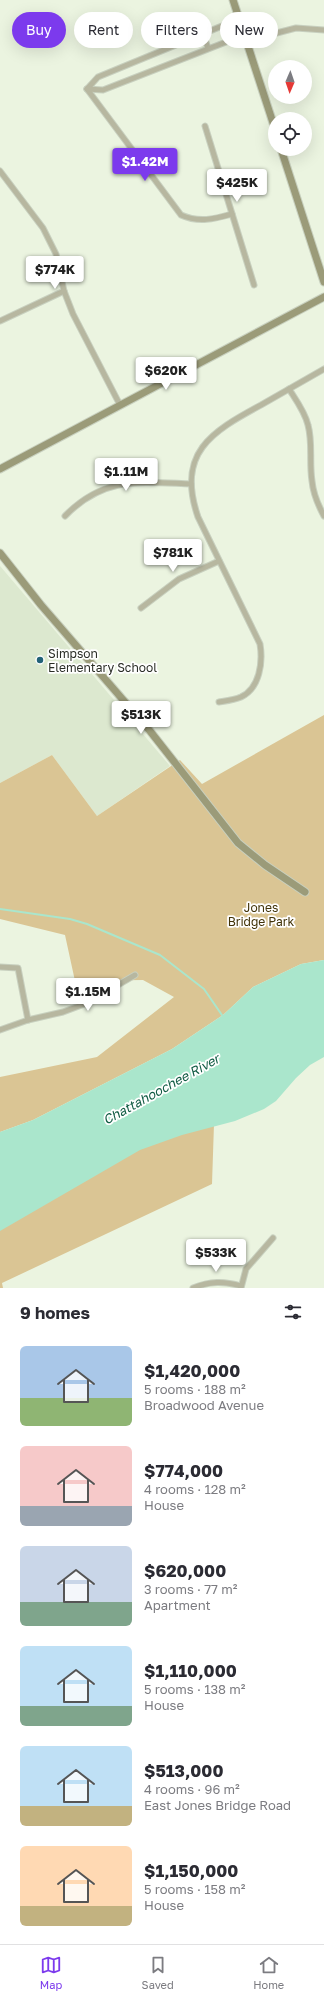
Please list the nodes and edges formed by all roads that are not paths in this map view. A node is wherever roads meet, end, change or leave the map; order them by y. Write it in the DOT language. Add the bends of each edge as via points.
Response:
graph roads {
  1 [pos="232,0"];
  2 [pos="236,12"];
  3 [pos="324,30"];
  4 [pos="278,32"];
  5 [pos="169,48"];
  6 [pos="208,48"];
  7 [pos="248,48"];
  8 [pos="87,89"];
  9 [pos="269,112"];
  10 [pos="205,126"];
  11 [pos="283,156"];
  12 [pos="0,171"];
  13 [pos="232,214"];
  14 [pos="324,282"];
  15 [pos="254,285"];
  16 [pos="64,291"];
  17 [pos="324,297"];
  18 [pos="0,321"];
  19 [pos="324,369"];
  20 [pos="289,389"];
  21 [pos="120,405"];
  22 [pos="0,469"];
  23 [pos="191,484"];
  24 [pos="65,516"];
  25 [pos="324,516"];
  26 [pos="0,552"];
  27 [pos="219,561"];
  28 [pos="141,608"];
  29 [pos="219,702"];
  30 [pos="305,892"];
  31 [pos="0,967"];
  32 [pos="135,975"];
  33 [pos="28,1020"];
  34 [pos="0,1030"];
  35 [pos="273,1238"];
  36 [pos="241,1287"];
  37 [pos="193,1288"];
  1 -- 2 [label="street"];
  3 -- 4 [label="street" via="296,28"];
  5 -- 8 [label="street" via="98,77"];
  6 -- 8 [label="street" via="103,90"];
  7 -- 9 [label="street"];
  8 -- 13 [label="street" via="181,215 209,220"];
  10 -- 13 [label="street"];
  11 -- 14 [label="street"];
  12 -- 16 [label="street" via="43,228 56,254"];
  13 -- 15 [label="street"];
  16 -- 18 [label="street"];
  16 -- 21 [label="street" via="73,314"];
  17 -- 21 [label="street"];
  19 -- 20 [label="street"];
  20 -- 23 [label="street" via="225,424 209,438 199,452"];
  20 -- 25 [label="street" via="300,405 308,424 312,481"];
  21 -- 22 [label="street"];
  23 -- 24 [label="street" via="139,482 110,487 79,502"];
  23 -- 27 [label="street" via="198,517"];
  26 -- 30 [label="street" via="41,605 150,731 238,843 265,866"];
  27 -- 28 [label="street" via="179,579"];
  27 -- 29 [label="street" via="260,644 262,658 260,673 252,688 241,697"];
  31 -- 33 [label="street" via="18,968"];
  32 -- 33 [label="street" via="87,1004"];
  33 -- 34 [label="street"];
  35 -- 36 [label="street" via="246,1269"];
  36 -- 37 [label="street" via="216,1281"];
}
